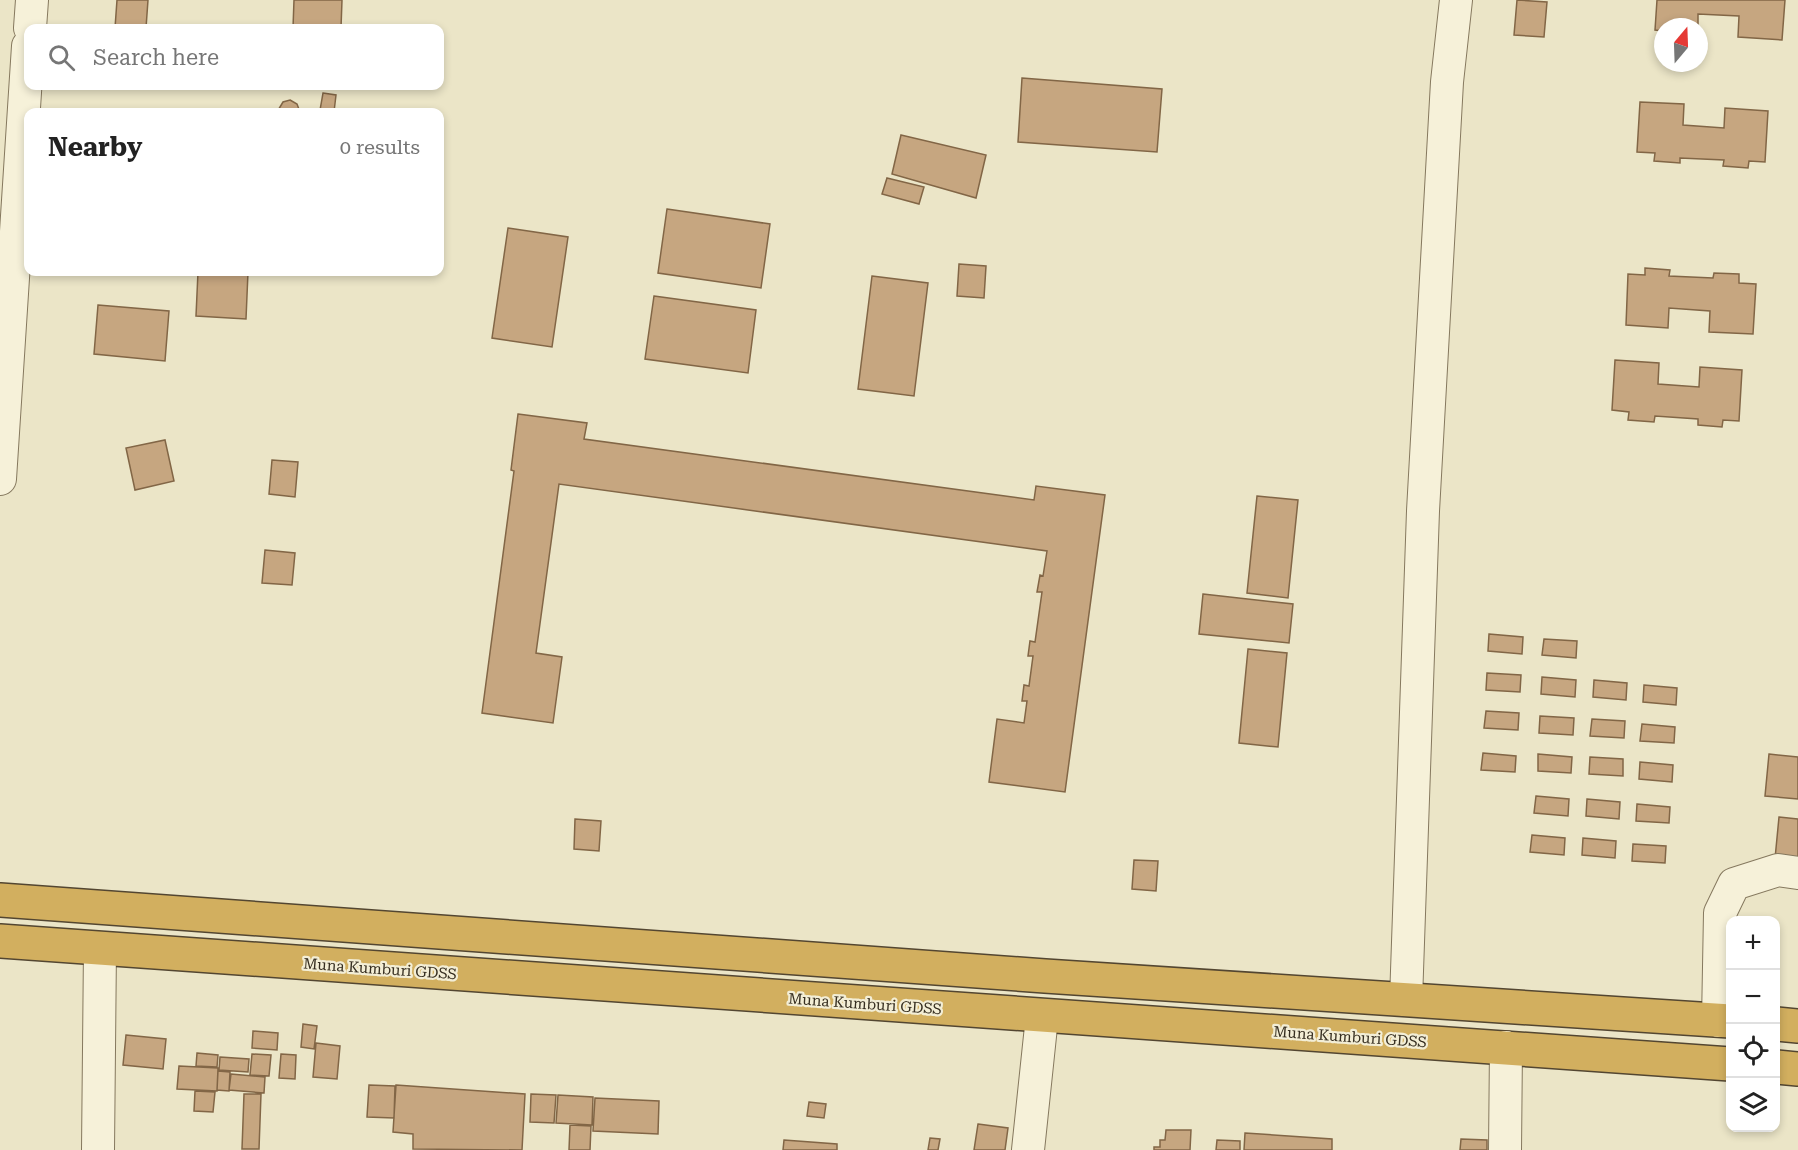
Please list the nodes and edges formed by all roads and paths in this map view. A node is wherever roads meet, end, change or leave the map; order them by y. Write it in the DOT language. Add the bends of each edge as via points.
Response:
graph roads {
  1 [pos="32,0"];
  2 [pos="1456,0"];
  3 [pos="30,24"];
  4 [pos="25,90"];
  5 [pos="0,479"];
  6 [pos="1798,873"];
  7 [pos="0,900"];
  8 [pos="0,941"];
  9 [pos="100,948"];
  10 [pos="1406,1000"];
  11 [pos="1042,1017"];
  12 [pos="1724,1021"];
  13 [pos="1780,1024"];
  14 [pos="1798,1026"];
  15 [pos="1506,1047"];
  16 [pos="1726,1064"];
  17 [pos="1780,1067"];
  18 [pos="1798,1069"];
  19 [pos="98,1150"];
  20 [pos="1028,1150"];
  21 [pos="1505,1150"];
  1 -- 3 [label="street"];
  2 -- 10 [label="street" via="1447,82 1423,511"];
  4 -- 5 [label="street"];
  6 -- 12 [label="street" via="1778,870 1734,884 1720,913"];
  7 -- 10 [label="highway"];
  8 -- 9 [label="highway, Muna Kumburi GDSS"];
  9 -- 11 [label="highway, Muna Kumburi GDSS"];
  9 -- 19 [label="street"];
  10 -- 12 [label="highway"];
  11 -- 15 [label="highway, Muna Kumburi GDSS"];
  11 -- 20 [label="street"];
  13 -- 14 [label="highway"];
  15 -- 16 [label="highway, Muna Kumburi GDSS"];
  15 -- 21 [label="street"];
  17 -- 18 [label="highway"];
}
